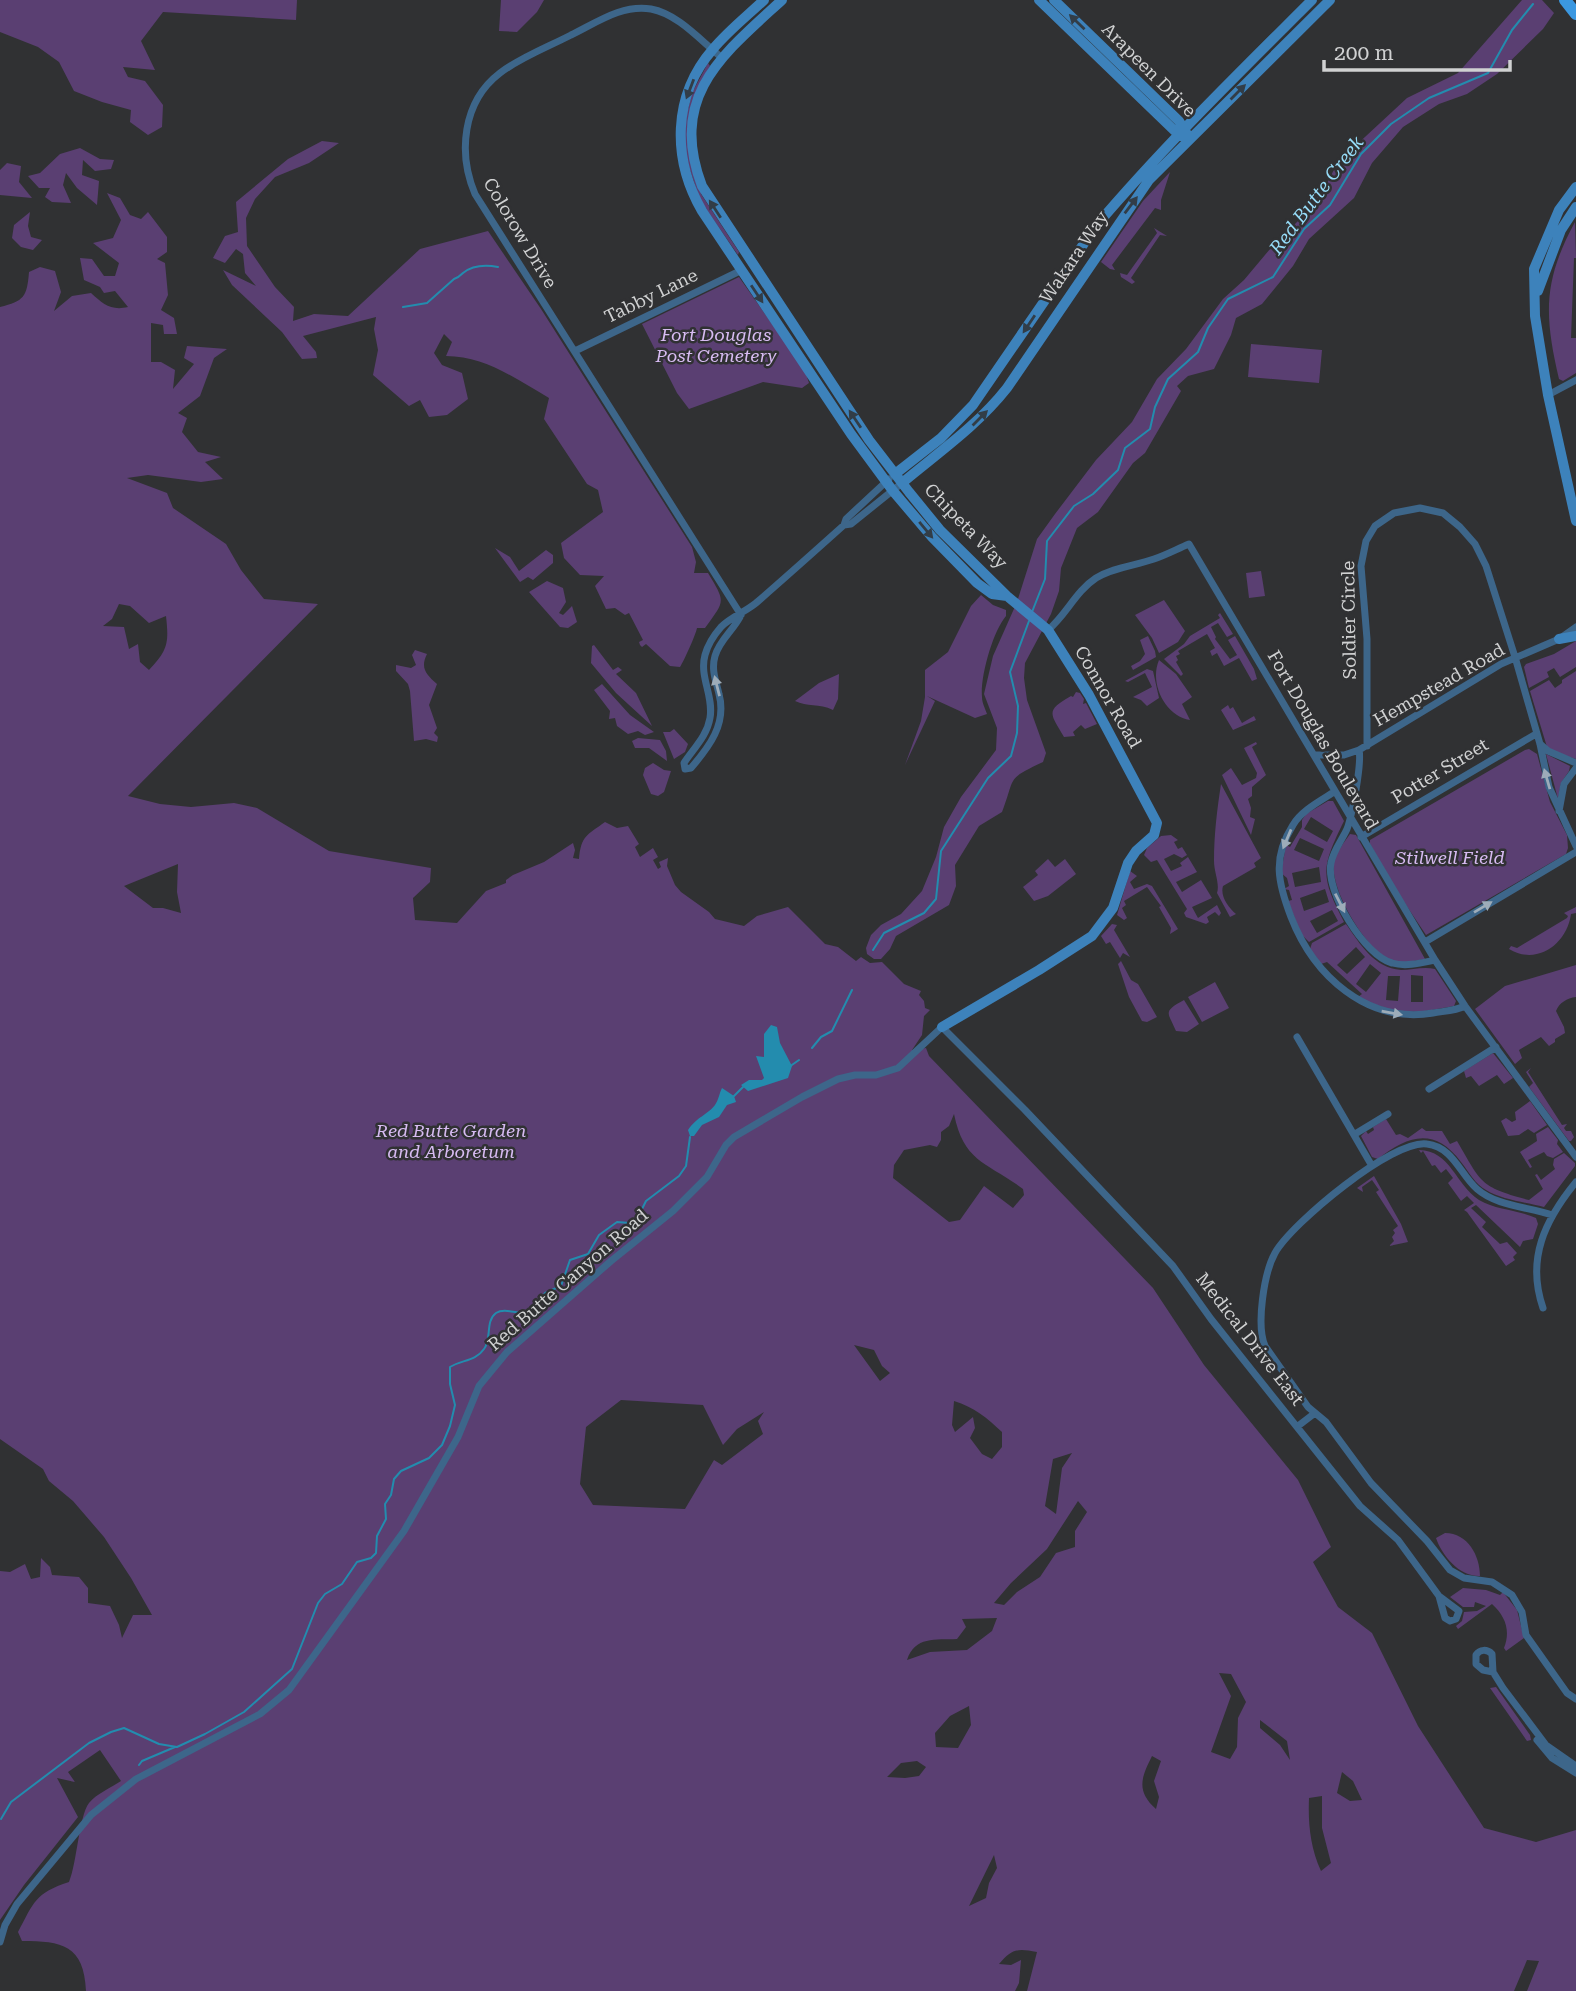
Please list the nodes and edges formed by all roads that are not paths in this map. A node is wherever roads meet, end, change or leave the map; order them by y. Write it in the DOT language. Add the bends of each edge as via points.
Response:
graph roads {
  1 [pos="764,0"];
  2 [pos="782,0"];
  3 [pos="1038,0"];
  4 [pos="1054,0"];
  5 [pos="1330,0"];
  6 [pos="1565,0"];
  7 [pos="1307,2"];
  8 [pos="1316,14"];
  9 [pos="1576,14"];
  10 [pos="716,54"];
  11 [pos="1180,131"];
  12 [pos="1190,140"];
  13 [pos="1576,187"];
  14 [pos="1576,208"];
  15 [pos="742,270"];
  16 [pos="1535,297"];
  17 [pos="575,351"];
  18 [pos="1576,380"];
  19 [pos="1548,395"];
  20 [pos="894,482"];
  21 [pos="1576,521"];
  22 [pos="844,525"];
  23 [pos="1007,596"];
  24 [pos="741,615"];
  25 [pos="1044,627"];
  26 [pos="1576,627"];
  27 [pos="1576,636"];
  28 [pos="1559,639"];
  29 [pos="1516,657"];
  30 [pos="1536,734"];
  31 [pos="1540,744"];
  32 [pos="1367,746"];
  33 [pos="1359,750"];
  34 [pos="1314,755"];
  35 [pos="1576,766"];
  36 [pos="1334,792"];
  37 [pos="1559,812"];
  38 [pos="1350,817"];
  39 [pos="1157,831"];
  40 [pos="1361,837"];
  41 [pos="1576,849"];
  42 [pos="1425,942"];
  43 [pos="1435,960"];
  44 [pos="1465,1006"];
  45 [pos="942,1027"];
  46 [pos="1297,1037"];
  47 [pos="1496,1047"];
  48 [pos="1429,1089"];
  49 [pos="1388,1114"];
  50 [pos="1355,1134"];
  51 [pos="1576,1157"];
  52 [pos="1372,1166"];
  53 [pos="1576,1182"];
  54 [pos="1572,1190"];
  55 [pos="1552,1215"];
  56 [pos="1543,1308"];
  57 [pos="1314,1413"];
  58 [pos="1298,1426"];
  59 [pos="1439,1596"];
  60 [pos="1493,1672"];
  61 [pos="1503,1688"];
  62 [pos="1576,1699"];
  63 [pos="1576,1766"];
  64 [pos="1576,1773"];
  65 [pos="0,1942"];
  1 -- 10 [label="street, Chipeta Way"];
  2 -- 10 [label="street, Chipeta Way"];
  3 -- 11 [label="street, Arapeen Drive"];
  11 -- 4 [label="street, Arapeen Drive, one-way"];
  5 -- 8 [label="street, Wakara Way"];
  6 -- 9 [label="main road"];
  7 -- 8 [label="street"];
  7 -- 11 [label="street, Wakara Way"];
  12 -- 8 [label="street, Wakara Way, one-way"];
  10 -- 15 [label="street, Chipeta Way, one-way" via="696,73 684,103 682,159 696,201"];
  10 -- 17 [label="street, Colorow Drive" via="664,13 625,10 508,67 490,82 471,114 464,153 475,194"];
  20 -- 10 [label="street, Chipeta Way, one-way" via="702,186 693,152 693,118"];
  11 -- 12 [label="street, Arapeen Drive"];
  11 -- 20 [label="street, Wakara Way, one-way" via="1096,226 964,416"];
  20 -- 12 [label="street, Wakara Way, one-way" via="969,429 995,402 1149,180"];
  13 -- 16 [label="street" via="1559,210 1534,269"];
  14 -- 16 [label="street" via="1561,230"];
  15 -- 17 [label="street, Tabby Lane"];
  15 -- 20 [label="street, Chipeta Way, one-way" via="845,424"];
  16 -- 19 [label="street"];
  17 -- 24 [label="street, Colorow Drive"];
  18 -- 19 [label="street"];
  19 -- 21 [label="street"];
  20 -- 22 [label="street, Wakara Way"];
  20 -- 22 [label="street, Wakara Way" via="851,524"];
  20 -- 23 [label="street, Chipeta Way" via="932,537 977,583 992,594"];
  22 -- 24 [label="street, Wakara Way"];
  23 -- 25 [label="street, Connor Road"];
  24 -- 24 [label="street, Wakara Way, one-way" via="723,626 706,652 703,675 710,720 684,763 685,769 691,768 716,734 721,704 714,661 720,642"];
  25 -- 34 [label="street, Fort Douglas Boulevard" via="1059,621 1097,578 1189,544"];
  25 -- 39 [label="street, Connor Road" via="1123,756 1155,817"];
  26 -- 28 [label="street, Hempstead Road"];
  27 -- 28 [label="street"];
  28 -- 29 [label="street, Hempstead Road"];
  29 -- 30 [label="street, Soldier Circle"];
  29 -- 32 [label="street, Hempstead Road"];
  29 -- 32 [label="street, Soldier Circle" via="1486,566 1460,527 1443,513 1420,508 1386,517 1366,541 1361,566 1367,639"];
  30 -- 31 [label="street, Soldier Circle"];
  30 -- 40 [label="street, Potter Street"];
  31 -- 35 [label="street"];
  37 -- 31 [label="street, Soldier Circle, one-way" via="1543,768"];
  32 -- 33 [label="street, Hempstead Road"];
  33 -- 34 [label="street, Hempstead Road"];
  33 -- 38 [label="street"];
  34 -- 36 [label="street, Fort Douglas Boulevard"];
  35 -- 37 [label="street" via="1564,783"];
  36 -- 38 [label="street, Fort Douglas Boulevard"];
  36 -- 44 [label="street, one-way" via="1301,814 1280,857 1281,892 1304,946 1339,986 1377,1010 1416,1016"];
  37 -- 41 [label="street, Soldier Circle"];
  38 -- 40 [label="street, Fort Douglas Boulevard"];
  38 -- 43 [label="street, one-way" via="1330,874 1349,920 1380,958 1402,965"];
  39 -- 45 [label="street, Red Butte Canyon Road" via="1130,859 1113,908 1092,936"];
  40 -- 42 [label="street, Fort Douglas Boulevard"];
  42 -- 41 [label="street, one-way"];
  42 -- 43 [label="street, Fort Douglas Boulevard"];
  43 -- 44 [label="street, Fort Douglas Boulevard"];
  44 -- 47 [label="street, Fort Douglas Boulevard"];
  45 -- 58 [label="street, Medical Drive East" via="1173,1266"];
  45 -- 65 [label="street, Red Butte Canyon Road" via="898,1068 838,1079 734,1137 707,1177 674,1211 506,1352 479,1386 458,1437 404,1531 289,1690 260,1714 136,1779 91,1815 17,1904"];
  46 -- 50 [label="street"];
  47 -- 48 [label="street"];
  47 -- 51 [label="street, Fort Douglas Boulevard"];
  49 -- 50 [label="street"];
  50 -- 52 [label="street"];
  52 -- 55 [label="street" via="1400,1149 1429,1144 1450,1155 1487,1196"];
  52 -- 57 [label="street" via="1319,1205 1281,1245 1269,1266 1263,1341"];
  53 -- 54 [label="street"];
  54 -- 55 [label="street"];
  55 -- 56 [label="street" via="1536,1261"];
  57 -- 58 [label="street, Medical Drive East"];
  57 -- 62 [label="street, Medical Drive East" via="1452,1572 1492,1582 1512,1595 1522,1612 1526,1635"];
  58 -- 59 [label="street" via="1360,1506 1398,1540"];
  60 -- 61 [label="street"];
  61 -- 63 [label="street" via="1546,1745"];
  61 -- 64 [label="street" via="1546,1752"];
}
